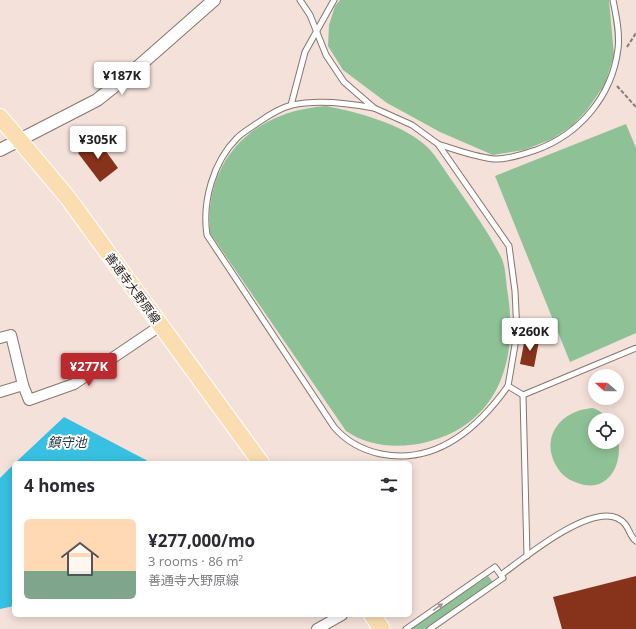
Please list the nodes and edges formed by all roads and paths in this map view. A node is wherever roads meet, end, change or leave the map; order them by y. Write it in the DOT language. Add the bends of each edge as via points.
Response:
graph roads {
  1 [pos="214,0"];
  2 [pos="300,0"];
  3 [pos="334,0"];
  4 [pos="613,0"];
  5 [pos="316,32"];
  6 [pos="636,33"];
  7 [pos="617,53"];
  8 [pos="611,78"];
  9 [pos="291,105"];
  10 [pos="636,107"];
  11 [pos="374,108"];
  12 [pos="0,117"];
  13 [pos="19,140"];
  14 [pos="438,144"];
  15 [pos="0,150"];
  16 [pos="160,326"];
  17 [pos="0,338"];
  18 [pos="636,348"];
  19 [pos="23,385"];
  20 [pos="508,386"];
  21 [pos="0,392"];
  22 [pos="523,394"];
  23 [pos="259,461"];
  24 [pos="636,541"];
  25 [pos="527,556"];
  26 [pos="501,575"];
  27 [pos="338,617"];
  28 [pos="373,617"];
  29 [pos="317,629"];
  30 [pos="382,629"];
  31 [pos="406,629"];
  32 [pos="430,629"];
  1 -- 13 [label="street" via="97,100"];
  2 -- 5 [label="lane" via="310,15"];
  3 -- 5 [label="lane"];
  4 -- 7 [label="lane" via="617,26"];
  5 -- 9 [label="lane" via="306,52"];
  5 -- 11 [label="lane" via="326,55 344,82"];
  6 -- 7 [label="path" via="630,45"];
  7 -- 8 [label="lane"];
  8 -- 10 [label="path"];
  8 -- 14 [label="lane" via="593,109 580,125 548,146 496,159 474,156"];
  9 -- 11 [label="lane" via="346,103"];
  9 -- 20 [label="lane" via="270,114 236,139 213,178 205,221 207,235 334,427 343,438 371,452 389,456 421,455 457,439 493,407"];
  11 -- 14 [label="lane" via="412,125"];
  12 -- 13 [label="main road, 善通寺大野原線"];
  13 -- 15 [label="street"];
  13 -- 16 [label="main road, 善通寺大野原線" via="68,198"];
  14 -- 20 [label="lane" via="509,246 517,333"];
  16 -- 19 [label="street" via="74,384 29,400"];
  16 -- 23 [label="main road, 善通寺大野原線"];
  17 -- 19 [label="street" via="11,335"];
  18 -- 22 [label="lane"];
  19 -- 21 [label="street"];
  20 -- 22 [label="lane"];
  22 -- 25 [label="lane"];
  24 -- 25 [label="lane" via="627,524 616,518 604,516 580,522"];
  25 -- 26 [label="lane"];
  31 -- 26 [label="lane, one-way" via="495,567"];
  26 -- 32 [label="lane" via="503,578"];
  27 -- 29 [label="street"];
  28 -- 30 [label="main road"];
}
